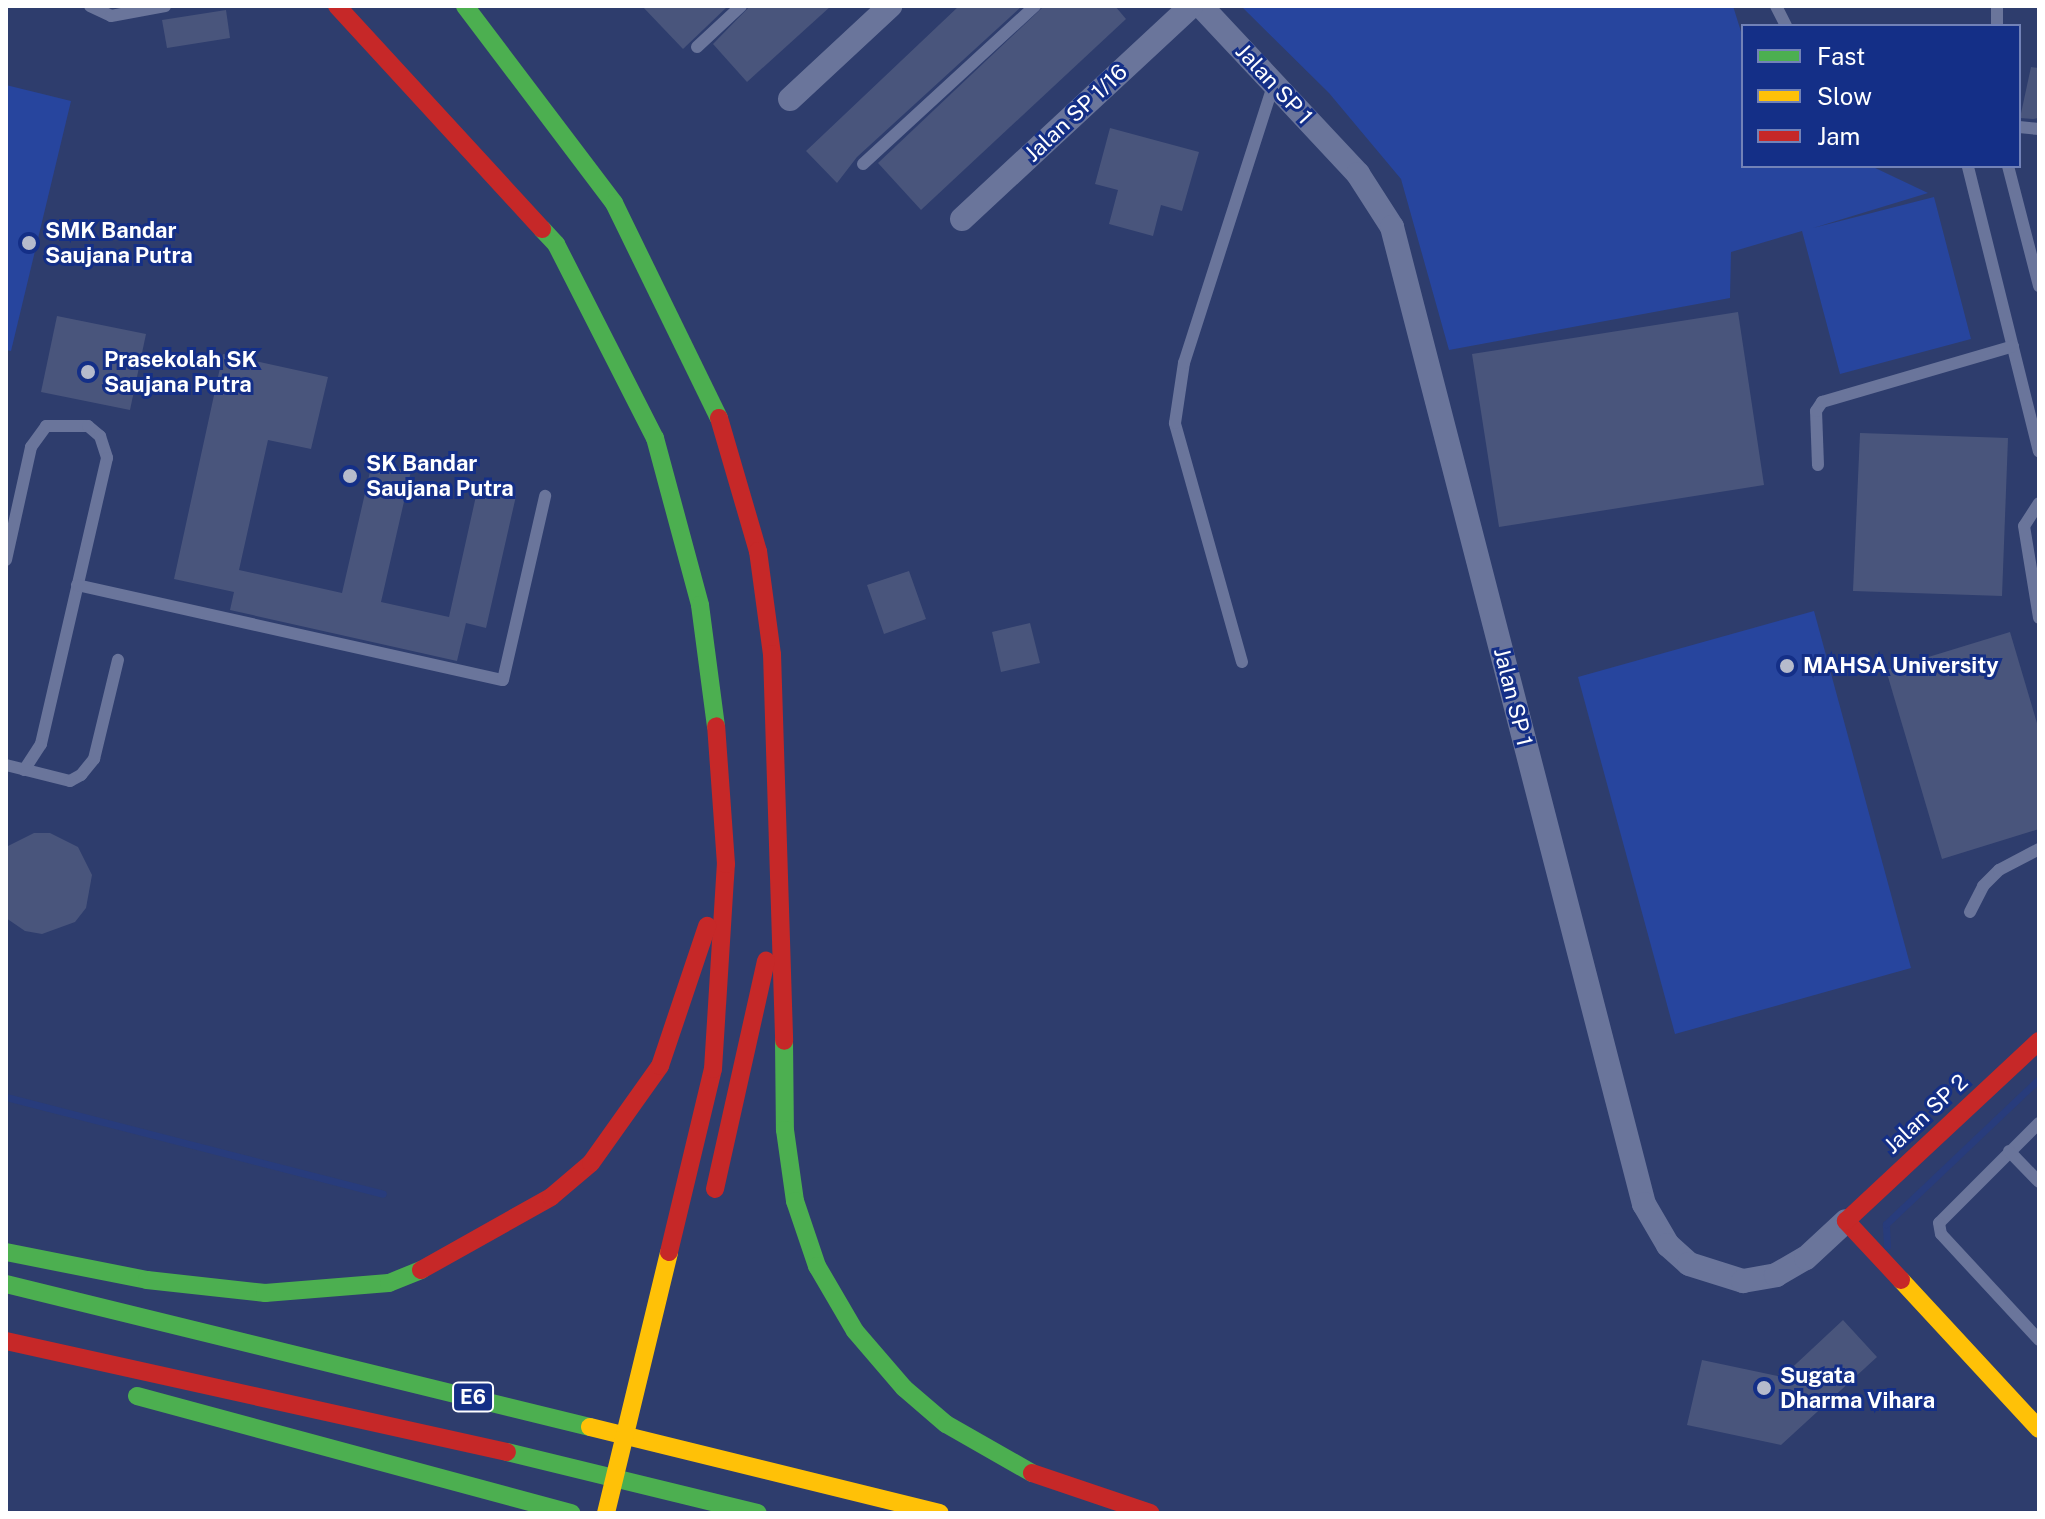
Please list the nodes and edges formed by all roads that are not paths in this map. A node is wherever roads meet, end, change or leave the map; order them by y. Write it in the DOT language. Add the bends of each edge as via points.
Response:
graph roads {
  1 [pos="90,6"];
  2 [pos="165,6"];
  3 [pos="337,6"];
  4 [pos="465,6"];
  5 [pos="741,6"];
  6 [pos="890,6"];
  7 [pos="1035,6"];
  8 [pos="1191,6"];
  9 [pos="1201,6"];
  10 [pos="1776,6"];
  11 [pos="1785,24"];
  12 [pos="697,47"];
  13 [pos="1274,83"];
  14 [pos="790,99"];
  15 [pos="863,164"];
  16 [pos="1968,168"];
  17 [pos="2009,168"];
  18 [pos="962,219"];
  19 [pos="2039,286"];
  20 [pos="2013,346"];
  21 [pos="2039,451"];
  22 [pos="1818,465"];
  23 [pos="545,496"];
  24 [pos="2039,503"];
  25 [pos="6,560"];
  26 [pos="77,585"];
  27 [pos="2039,618"];
  28 [pos="118,660"];
  29 [pos="1242,662"];
  30 [pos="6,765"];
  31 [pos="24,770"];
  32 [pos="2039,849"];
  33 [pos="726,864"];
  34 [pos="781,894"];
  35 [pos="1970,912"];
  36 [pos="2039,1041"];
  37 [pos="2039,1123"];
  38 [pos="2009,1151"];
  39 [pos="2039,1182"];
  40 [pos="709,1214"];
  41 [pos="1846,1221"];
  42 [pos="6,1252"];
  43 [pos="6,1284"];
  44 [pos="2039,1340"];
  45 [pos="6,1341"];
  46 [pos="111,1389"];
  47 [pos="658,1422"];
  48 [pos="2039,1429"];
  49 [pos="639,1498"];
  50 [pos="572,1513"];
  51 [pos="606,1513"];
  52 [pos="758,1513"];
  53 [pos="940,1513"];
  54 [pos="1150,1513"];
  1 -- 2 [label="lane" via="111,16"];
  3 -- 33 [label="main road" via="556,244 655,438 700,605 719,746"];
  4 -- 34 [label="main road" via="614,203 719,417 758,551 772,654"];
  5 -- 12 [label="lane"];
  6 -- 14 [label="street"];
  7 -- 15 [label="lane"];
  8 -- 18 [label="street, Jalan SP 1/16"];
  9 -- 13 [label="street, Jalan SP 1"];
  10 -- 11 [label="lane"];
  13 -- 29 [label="lane" via="1184,363 1175,423"];
  13 -- 41 [label="street, Jalan SP 1" via="1358,174 1392,227 1644,1204 1668,1245 1689,1264 1743,1281 1776,1275 1806,1258"];
  16 -- 20 [label="lane"];
  17 -- 19 [label="lane"];
  20 -- 21 [label="lane"];
  20 -- 22 [label="lane" via="1822,402 1816,411"];
  23 -- 26 [label="lane" via="503,680"];
  24 -- 27 [label="lane" via="2024,526"];
  25 -- 26 [label="lane" via="31,447 46,426 88,426 100,436 107,458"];
  26 -- 31 [label="lane" via="41,744"];
  28 -- 31 [label="lane" via="94,759 81,775 70,781"];
  30 -- 31 [label="lane"];
  32 -- 35 [label="lane" via="1999,870 1983,886"];
  33 -- 42 [label="main road" via="688,995 660,1066 591,1163 504,1229 389,1283 324,1291 265,1293 147,1280"];
  33 -- 51 [label="main road" via="713,1069"];
  34 -- 40 [label="main road"];
  34 -- 54 [label="main road" via="785,1130 795,1201 817,1266 855,1331 904,1388 984,1449 1047,1482"];
  36 -- 41 [label="main road, Jalan SP 2"];
  37 -- 38 [label="lane"];
  38 -- 39 [label="lane"];
  38 -- 44 [label="lane" via="1939,1223 1941,1234"];
  41 -- 48 [label="main road"];
  43 -- 53 [label="main road, E6"];
  45 -- 52 [label="main road, E6" via="375,1420"];
  46 -- 50 [label="main road"];
  47 -- 49 [label="main road"];
}
